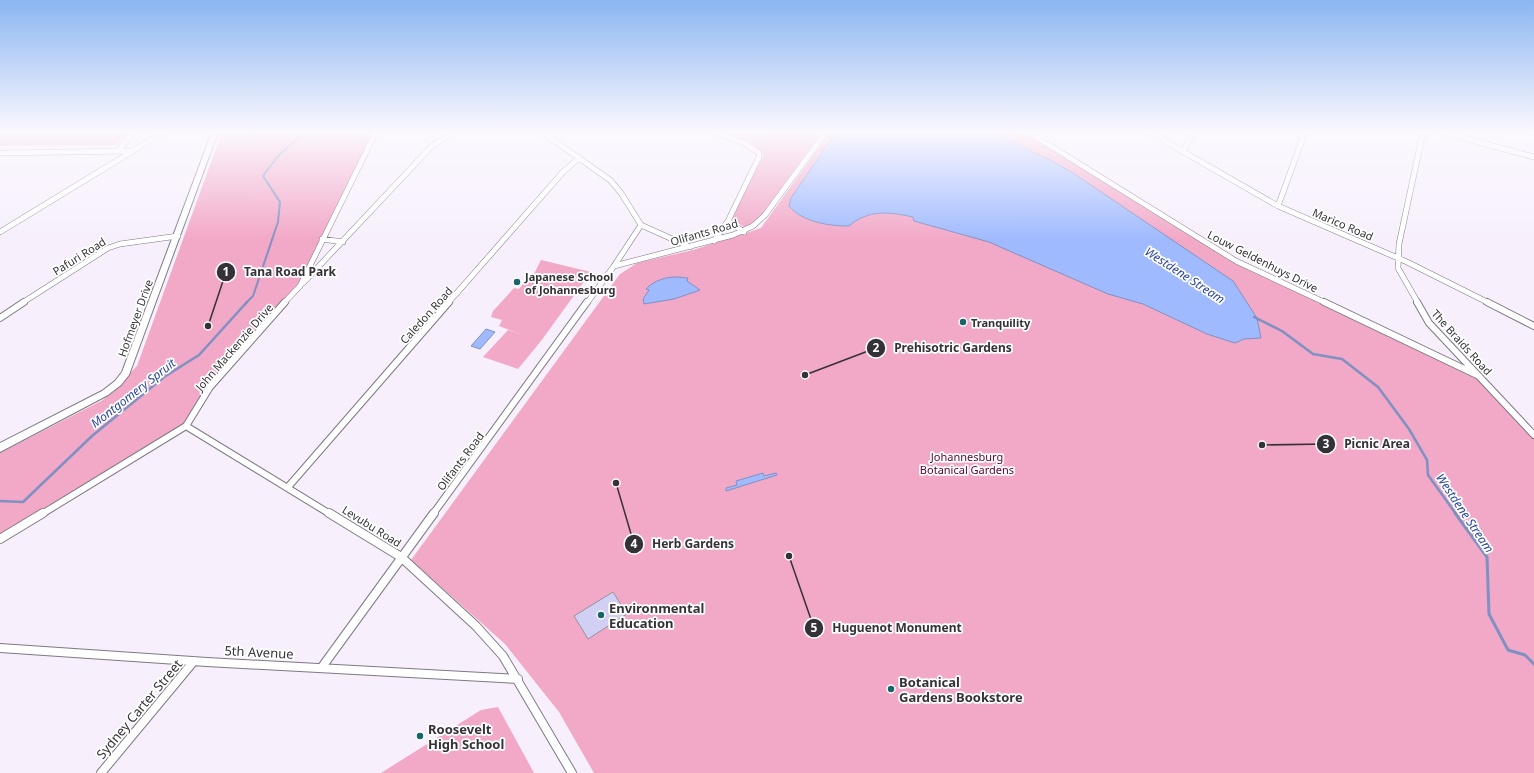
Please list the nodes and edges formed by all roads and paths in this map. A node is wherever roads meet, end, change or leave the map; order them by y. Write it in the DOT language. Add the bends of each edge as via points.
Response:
graph roads {
  1 [pos="107,168"];
  2 [pos="202,168"];
  3 [pos="358,168"];
  4 [pos="412,168"];
  5 [pos="567,168"];
  6 [pos="592,168"];
  7 [pos="754,168"];
  8 [pos="799,168"];
  9 [pos="1087,168"];
  10 [pos="1211,168"];
  11 [pos="1292,168"];
  12 [pos="1415,168"];
  13 [pos="1278,206"];
  14 [pos="728,220"];
  15 [pos="641,225"];
  16 [pos="0,232"];
  17 [pos="744,232"];
  18 [pos="178,236"];
  19 [pos="322,239"];
  20 [pos="714,241"];
  21 [pos="343,242"];
  22 [pos="690,247"];
  23 [pos="1397,258"];
  24 [pos="614,266"];
  25 [pos="300,286"];
  26 [pos="0,318"];
  27 [pos="1534,326"];
  28 [pos="1479,376"];
  29 [pos="186,426"];
  30 [pos="1534,436"];
  31 [pos="0,448"];
  32 [pos="288,487"];
  33 [pos="0,539"];
  34 [pos="401,557"];
  35 [pos="0,648"];
  36 [pos="194,661"];
  37 [pos="322,667"];
  38 [pos="518,679"];
  39 [pos="101,773"];
  40 [pos="572,773"];
  1 -- 16 [label="street"];
  2 -- 18 [label="main road, Hofmeyer Drive"];
  3 -- 19 [label="street, John Mackenzie Drive"];
  4 -- 21 [label="street"];
  5 -- 32 [label="street, Caledon Road"];
  6 -- 15 [label="street" via="616,187"];
  7 -- 14 [label="street"];
  8 -- 17 [label="street, Olifants Road" via="765,215"];
  9 -- 28 [label="street, Louw Geldenhuys Drive" via="1231,258"];
  10 -- 13 [label="street, Marico Road"];
  11 -- 13 [label="street"];
  12 -- 23 [label="street, The Braids Road"];
  13 -- 23 [label="street, Marico Road"];
  14 -- 17 [label="street"];
  14 -- 20 [label="street"];
  15 -- 22 [label="street"];
  15 -- 24 [label="street, Olifants Road"];
  17 -- 20 [label="street, Olifants Road"];
  18 -- 26 [label="street, Pafuri Road" via="108,248"];
  18 -- 31 [label="main road, Hofmeyer Drive" via="130,366 122,378 112,389 100,396"];
  19 -- 21 [label="street"];
  19 -- 25 [label="street, John Mackenzie Drive"];
  20 -- 22 [label="street, Olifants Road"];
  21 -- 25 [label="street"];
  22 -- 24 [label="street, Olifants Road"];
  23 -- 27 [label="street, Marico Road"];
  23 -- 28 [label="street, The Braids Road" via="1398,268 1425,318"];
  24 -- 34 [label="street, Olifants Road"];
  25 -- 29 [label="street, John Mackenzie Drive" via="210,387"];
  28 -- 30 [label="street, The Braids Road"];
  29 -- 32 [label="street, Levubu Road"];
  29 -- 33 [label="street, John Mackenzie Drive"];
  32 -- 34 [label="street, Levubu Road"];
  34 -- 37 [label="street, Olifants Road"];
  34 -- 38 [label="street, Levubu Road" via="492,642"];
  35 -- 36 [label="street, 5th Avenue"];
  36 -- 37 [label="street, 5th Avenue"];
  36 -- 39 [label="street, Sydney Carter Street"];
  37 -- 38 [label="street, 5th Avenue"];
  38 -- 40 [label="street, Levubu Road"];
}
